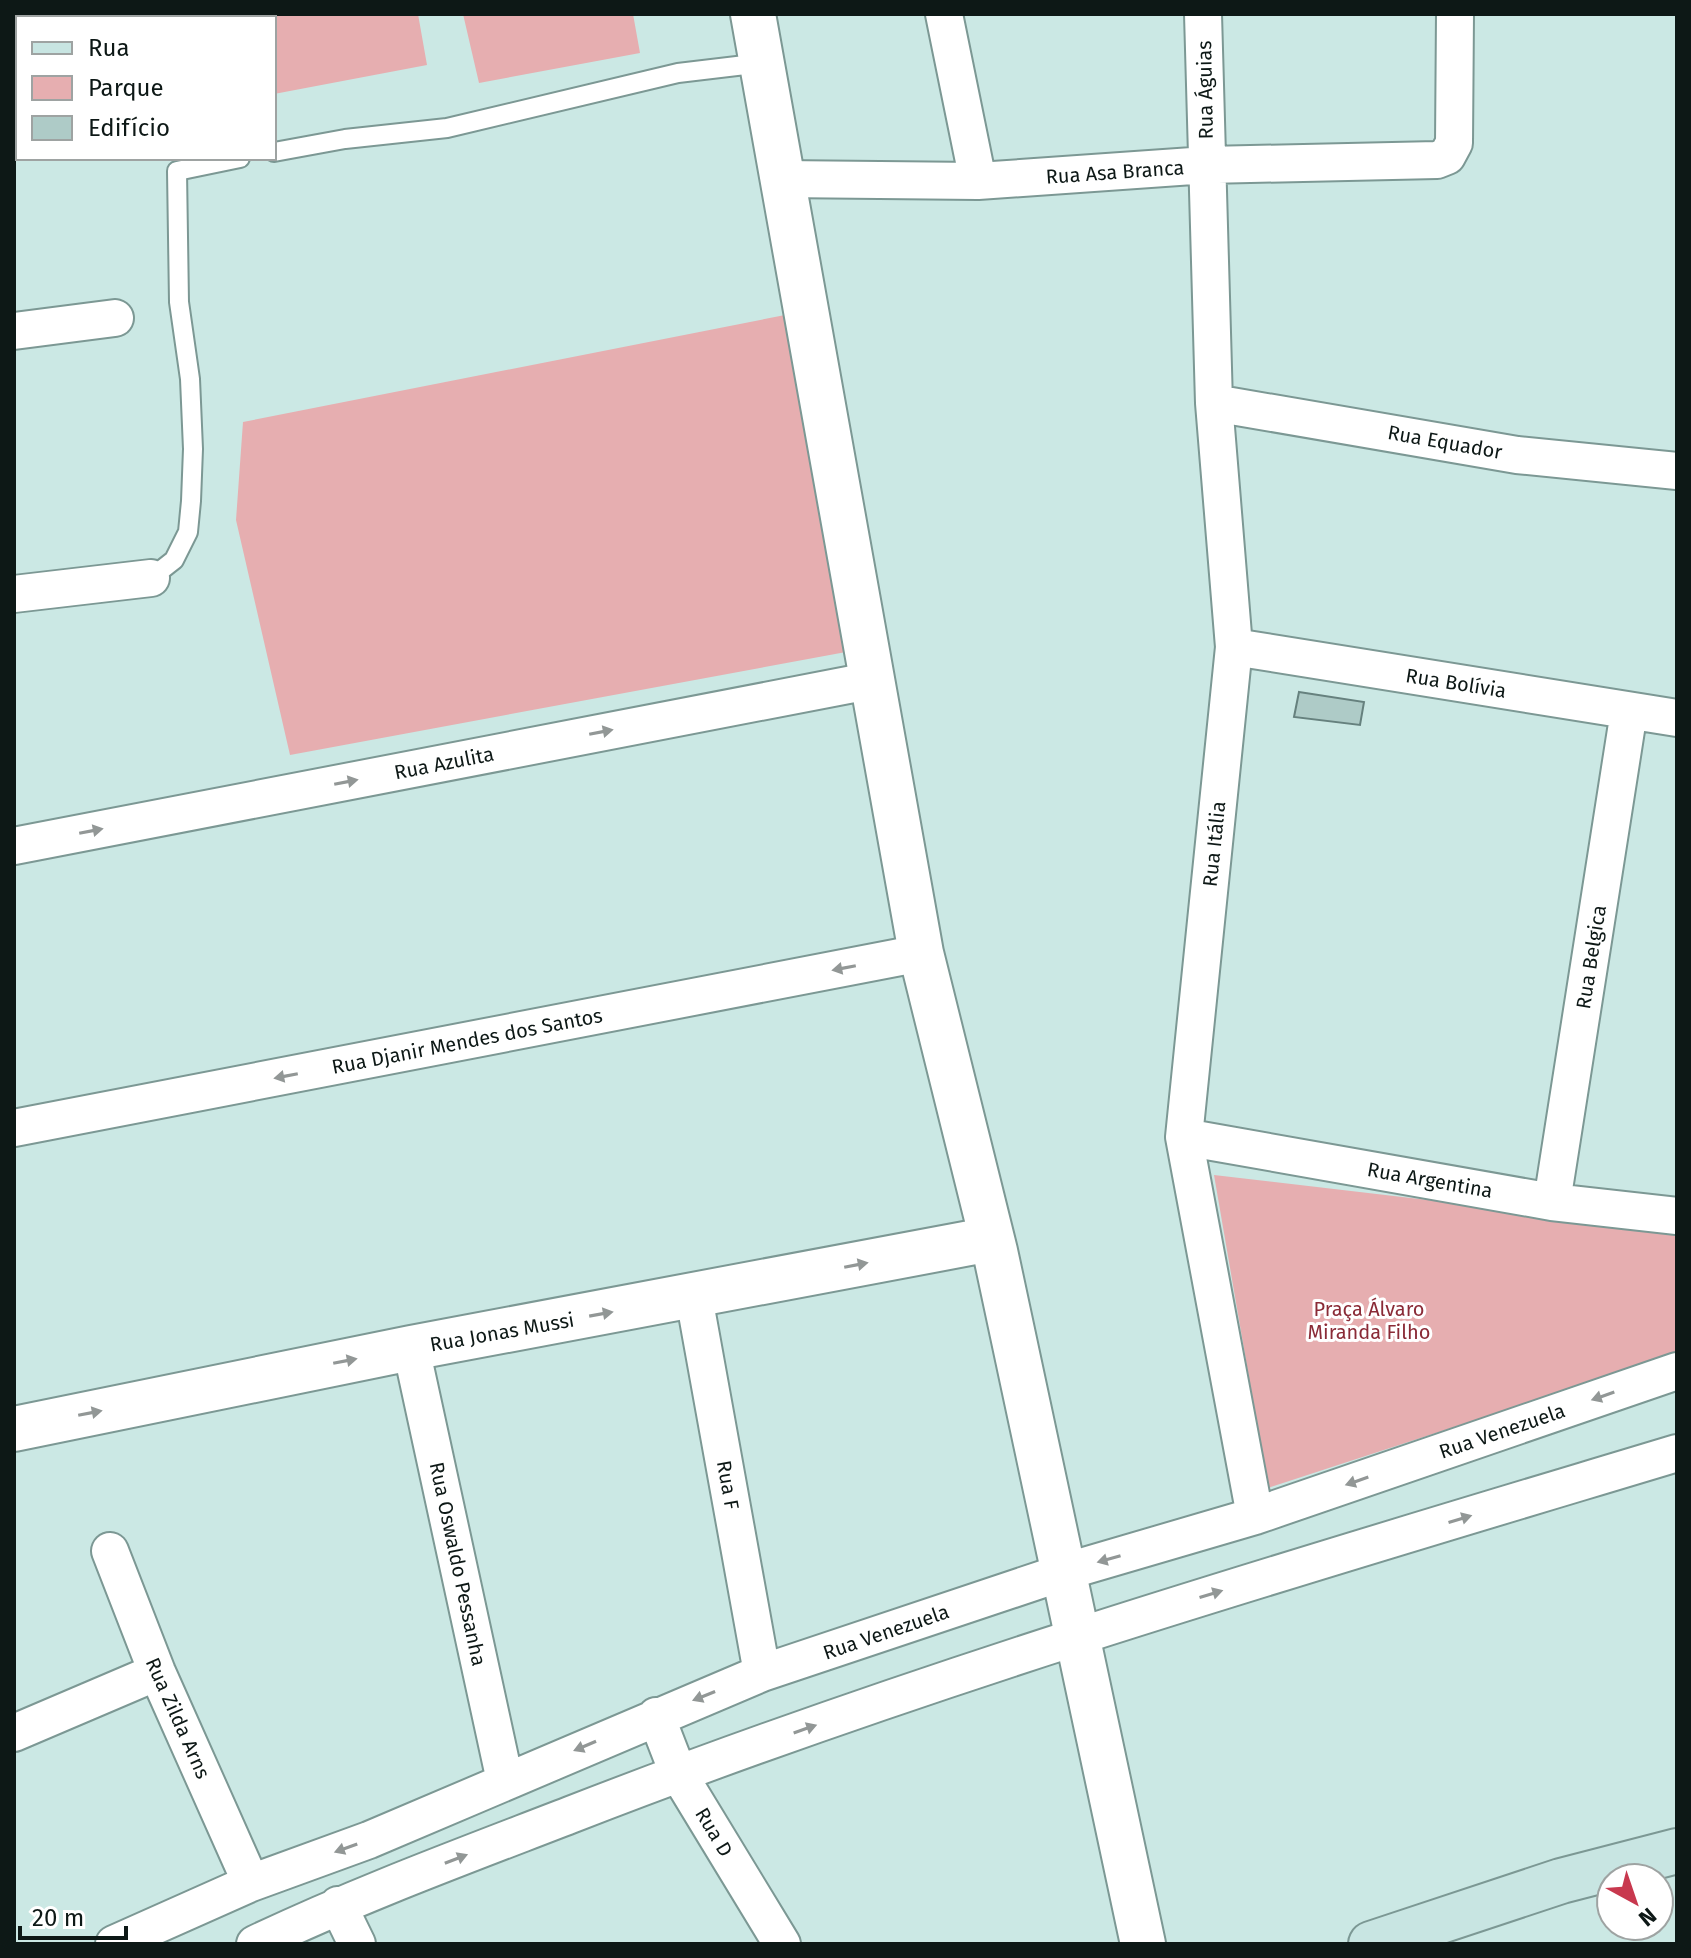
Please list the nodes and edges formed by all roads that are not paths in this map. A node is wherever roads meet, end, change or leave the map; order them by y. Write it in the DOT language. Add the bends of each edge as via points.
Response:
graph roads {
  1 [pos="753,14"];
  2 [pos="944,14"];
  3 [pos="1203,14"];
  4 [pos="1455,14"];
  5 [pos="762,63"];
  6 [pos="276,152"];
  7 [pos="222,160"];
  8 [pos="177,165"];
  9 [pos="1207,165"];
  10 [pos="781,179"];
  11 [pos="978,181"];
  12 [pos="115,318"];
  13 [pos="14,331"];
  14 [pos="1214,403"];
  15 [pos="1677,471"];
  16 [pos="151,578"];
  17 [pos="14,594"];
  18 [pos="1234,647"];
  19 [pos="874,680"];
  20 [pos="1629,711"];
  21 [pos="1677,718"];
  22 [pos="14,846"];
  23 [pos="921,953"];
  24 [pos="14,1128"];
  25 [pos="1184,1137"];
  26 [pos="1552,1202"];
  27 [pos="1677,1216"];
  28 [pos="991,1239"];
  29 [pos="694,1297"];
  30 [pos="411,1348"];
  31 [pos="1677,1371"];
  32 [pos="14,1429"];
  33 [pos="1677,1453"];
  34 [pos="1255,1516"];
  35 [pos="110,1551"];
  36 [pos="1064,1572"];
  37 [pos="1077,1635"];
  38 [pos="157,1672"];
  39 [pos="762,1673"];
  40 [pos="656,1716"];
  41 [pos="14,1733"];
  42 [pos="678,1773"];
  43 [pos="505,1781"];
  44 [pos="1677,1851"];
  45 [pos="251,1883"];
  46 [pos="338,1905"];
  47 [pos="122,1942"];
  48 [pos="255,1944"];
  49 [pos="357,1944"];
  50 [pos="782,1944"];
  51 [pos="1143,1944"];
  52 [pos="1371,1944"];
  1 -- 5 [label="street"];
  2 -- 11 [label="street"];
  3 -- 9 [label="street, Rua Águias"];
  4 -- 9 [label="street, Rua Asa Branca" via="1454,143 1447,156"];
  5 -- 6 [label="lane" via="678,73 447,128"];
  5 -- 10 [label="street"];
  7 -- 8 [label="lane"];
  8 -- 16 [label="lane" via="179,302 193,449 191,501 188,532 174,560"];
  9 -- 11 [label="street, Rua Asa Branca"];
  9 -- 14 [label="street, Rua Itália"];
  10 -- 11 [label="street, Rua Asa Branca"];
  10 -- 19 [label="street"];
  12 -- 13 [label="street"];
  14 -- 15 [label="street, Rua Equador" via="1517,455"];
  14 -- 18 [label="street, Rua Itália"];
  16 -- 17 [label="street"];
  18 -- 20 [label="street, Rua Bolívia"];
  18 -- 25 [label="street, Rua Itália"];
  22 -- 19 [label="street, Rua Azulita, one-way"];
  19 -- 23 [label="street"];
  20 -- 21 [label="street, Rua Bolívia"];
  20 -- 26 [label="street, Rua Belgica"];
  23 -- 24 [label="street, Rua Djanir Mendes dos Santos, one-way"];
  23 -- 28 [label="street"];
  25 -- 26 [label="street, Rua Argentina"];
  25 -- 34 [label="street, Rua Itália"];
  26 -- 27 [label="street, Rua Argentina"];
  29 -- 28 [label="street, Rua Jonas Mussi, one-way"];
  28 -- 36 [label="street"];
  30 -- 29 [label="street, Rua Jonas Mussi, one-way"];
  29 -- 39 [label="street, Rua F"];
  32 -- 30 [label="street, Rua Jonas Mussi, one-way"];
  30 -- 43 [label="street, Rua Oswaldo Pessanha"];
  31 -- 34 [label="street, Rua Venezuela, one-way"];
  37 -- 33 [label="street, one-way"];
  34 -- 36 [label="street, Rua Venezuela, one-way"];
  35 -- 38 [label="street, Rua Zilda Arns"];
  36 -- 37 [label="street"];
  36 -- 39 [label="street, Rua Venezuela"];
  42 -- 37 [label="street, one-way"];
  37 -- 51 [label="street"];
  38 -- 41 [label="street"];
  38 -- 45 [label="street, Rua Zilda Arns"];
  39 -- 40 [label="street, Rua Venezuela, one-way"];
  40 -- 42 [label="street, Rua D"];
  40 -- 43 [label="street, Rua Venezuela, one-way"];
  46 -- 42 [label="street, one-way"];
  42 -- 50 [label="street, Rua D"];
  43 -- 45 [label="street, Rua Venezuela, one-way" via="369,1840"];
  44 -- 52 [label="main road" via="1561,1881"];
  45 -- 47 [label="street, Rua Venezuela"];
  46 -- 48 [label="street"];
  46 -- 49 [label="street"];
}
